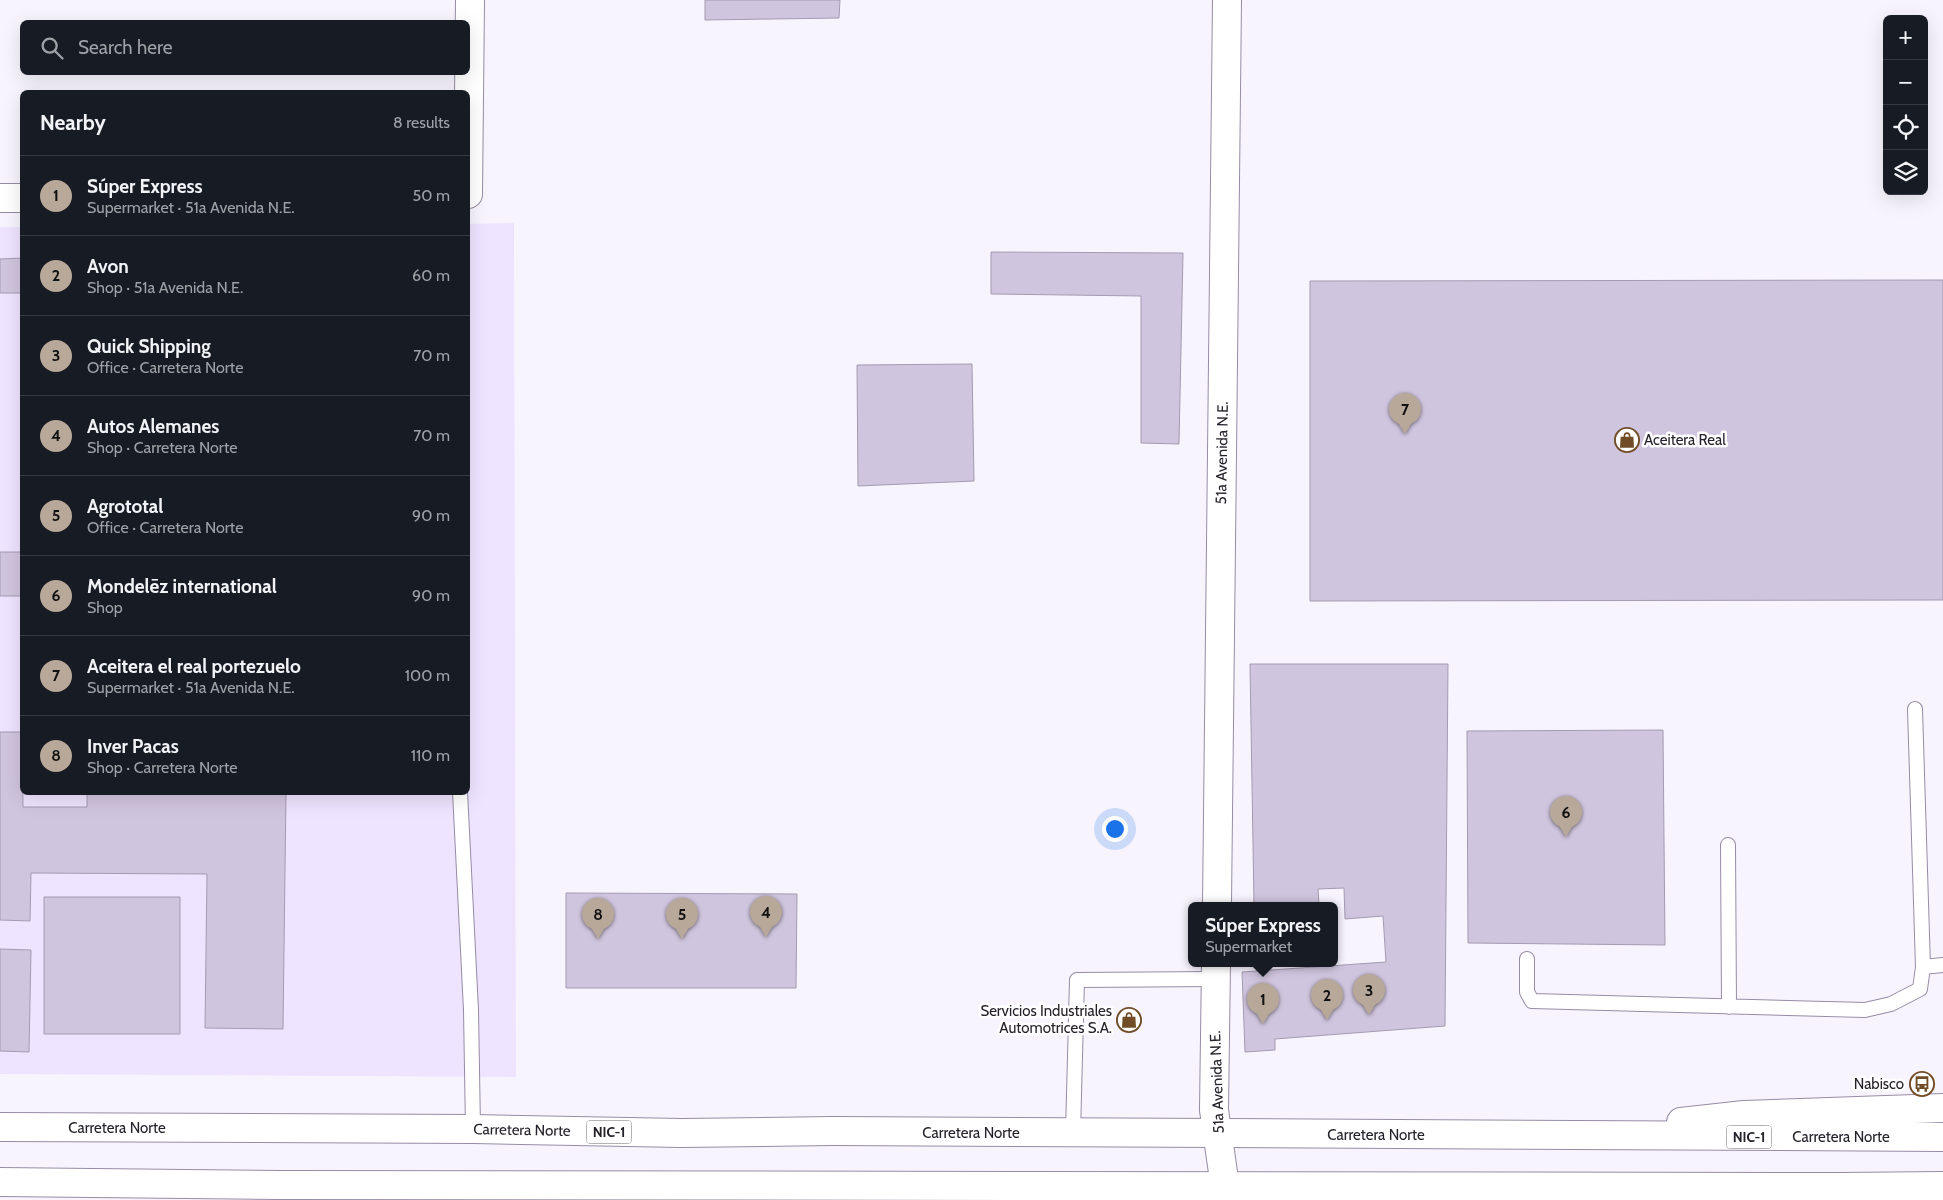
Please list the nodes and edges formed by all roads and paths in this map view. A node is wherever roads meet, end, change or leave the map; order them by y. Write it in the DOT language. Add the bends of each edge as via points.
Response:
graph roads {
  1 [pos="470,0"];
  2 [pos="1228,0"];
  3 [pos="470,20"];
  4 [pos="469,75"];
  5 [pos="469,90"];
  6 [pos="0,198"];
  7 [pos="20,198"];
  8 [pos="1915,709"];
  9 [pos="460,795"];
  10 [pos="1728,845"];
  11 [pos="1217,902"];
  12 [pos="1527,960"];
  13 [pos="1943,965"];
  14 [pos="1924,967"];
  15 [pos="1216,971"];
  16 [pos="1729,1007"];
  17 [pos="1943,1108"];
  18 [pos="0,1127"];
  19 [pos="473,1130"];
  20 [pos="1073,1133"];
  21 [pos="1218,1134"];
  22 [pos="1556,1136"];
  23 [pos="1943,1138"];
  24 [pos="0,1182"];
  25 [pos="281,1185"];
  26 [pos="1943,1186"];
  27 [pos="1840,1187"];
  28 [pos="1226,1193"];
  29 [pos="337,1200"];
  30 [pos="1930,1200"];
  1 -- 3 [label="main road"];
  2 -- 11 [label="main road, 51a Avenida N.E."];
  4 -- 5 [label="main road"];
  6 -- 7 [label="main road"];
  8 -- 14 [label="lane"];
  9 -- 19 [label="lane" via="471,1010"];
  10 -- 16 [label="lane"];
  12 -- 16 [label="lane" via="1527,992 1532,1001"];
  13 -- 14 [label="lane"];
  14 -- 16 [label="lane" via="1920,989 1891,1004 1864,1010"];
  15 -- 20 [label="lane" via="1076,980"];
  15 -- 21 [label="main road, 51a Avenida N.E." via="1214,1110"];
  17 -- 22 [label="main road" via="1744,1114"];
  18 -- 19 [label="main road, Carretera Norte / NIC-1"];
  19 -- 20 [label="main road, Carretera Norte / NIC-1" via="681,1134"];
  20 -- 21 [label="main road, Carretera Norte / NIC-1"];
  21 -- 22 [label="main road, Carretera Norte / NIC-1"];
  21 -- 28 [label="main road, 51a Avenida N.E."];
  22 -- 23 [label="main road, Carretera Norte / NIC-1"];
  24 -- 25 [label="main road"];
  25 -- 28 [label="main road"];
  25 -- 29 [label="main road"];
  26 -- 27 [label="main road"];
  27 -- 28 [label="main road"];
  27 -- 30 [label="main road"];
}
